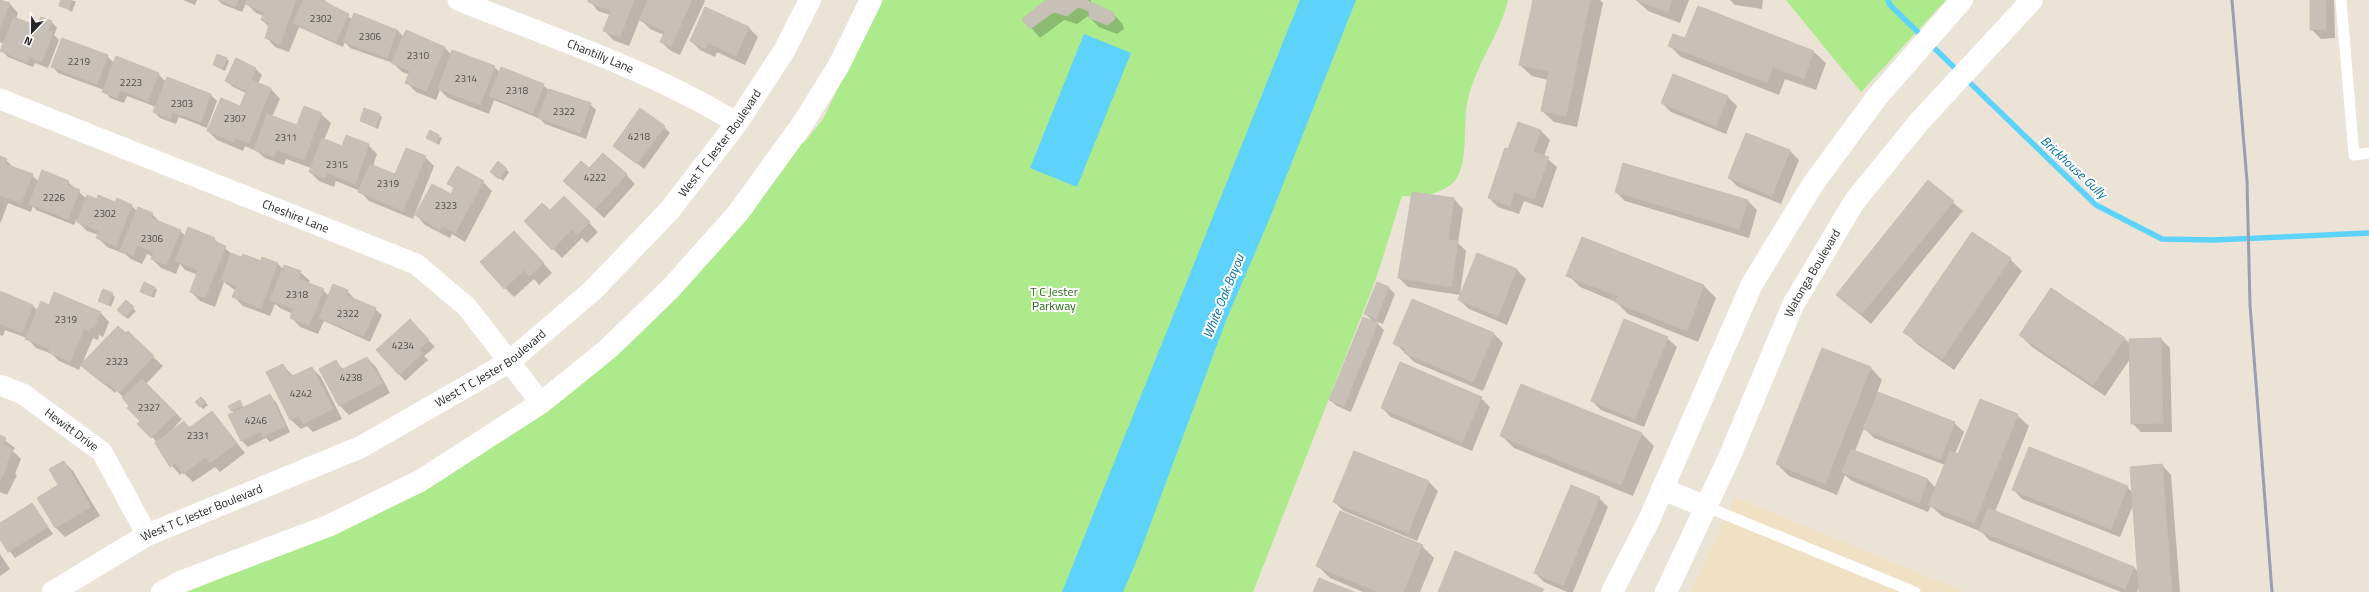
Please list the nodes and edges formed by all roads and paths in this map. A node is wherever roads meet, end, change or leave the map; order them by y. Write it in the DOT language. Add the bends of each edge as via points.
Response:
graph roads {
  1 [pos="458,0"];
  2 [pos="810,0"];
  3 [pos="871,0"];
  4 [pos="1962,0"];
  5 [pos="2032,0"];
  6 [pos="2341,0"];
  7 [pos="0,99"];
  8 [pos="737,123"];
  9 [pos="2369,153"];
  10 [pos="509,362"];
  11 [pos="0,385"];
  12 [pos="541,403"];
  13 [pos="1662,489"];
  14 [pos="1707,507"];
  15 [pos="147,535"];
  16 [pos="53,592"];
  17 [pos="162,592"];
  18 [pos="1612,592"];
  19 [pos="1666,592"];
  20 [pos="1915,592"];
  1 -- 8 [label="street, Chantilly Lane" via="643,74"];
  2 -- 8 [label="main road, West T C Jester Boulevard" via="784,51"];
  3 -- 12 [label="main road" via="838,67 801,126 738,214 671,288 608,349"];
  4 -- 13 [label="main road" via="1877,97 1812,184 1752,284"];
  5 -- 14 [label="main road, Watonga Boulevard" via="1919,122 1854,202 1793,305"];
  6 -- 9 [label="lane" via="2354,155"];
  7 -- 10 [label="street, Cheshire Lane" via="416,264 467,307"];
  8 -- 10 [label="main road, West T C Jester Boulevard" via="669,211 592,291"];
  10 -- 12 [label="street, Cheshire Lane"];
  10 -- 15 [label="main road, West T C Jester Boulevard" via="360,447"];
  11 -- 15 [label="street, Hewitt Drive" via="23,394 102,452"];
  12 -- 17 [label="main road" via="420,481 328,526 180,582"];
  13 -- 14 [label="main road"];
  13 -- 18 [label="main road"];
  14 -- 19 [label="main road, Watonga Boulevard"];
  14 -- 20 [label="lane"];
  15 -- 16 [label="main road, West T C Jester Boulevard"];
}
